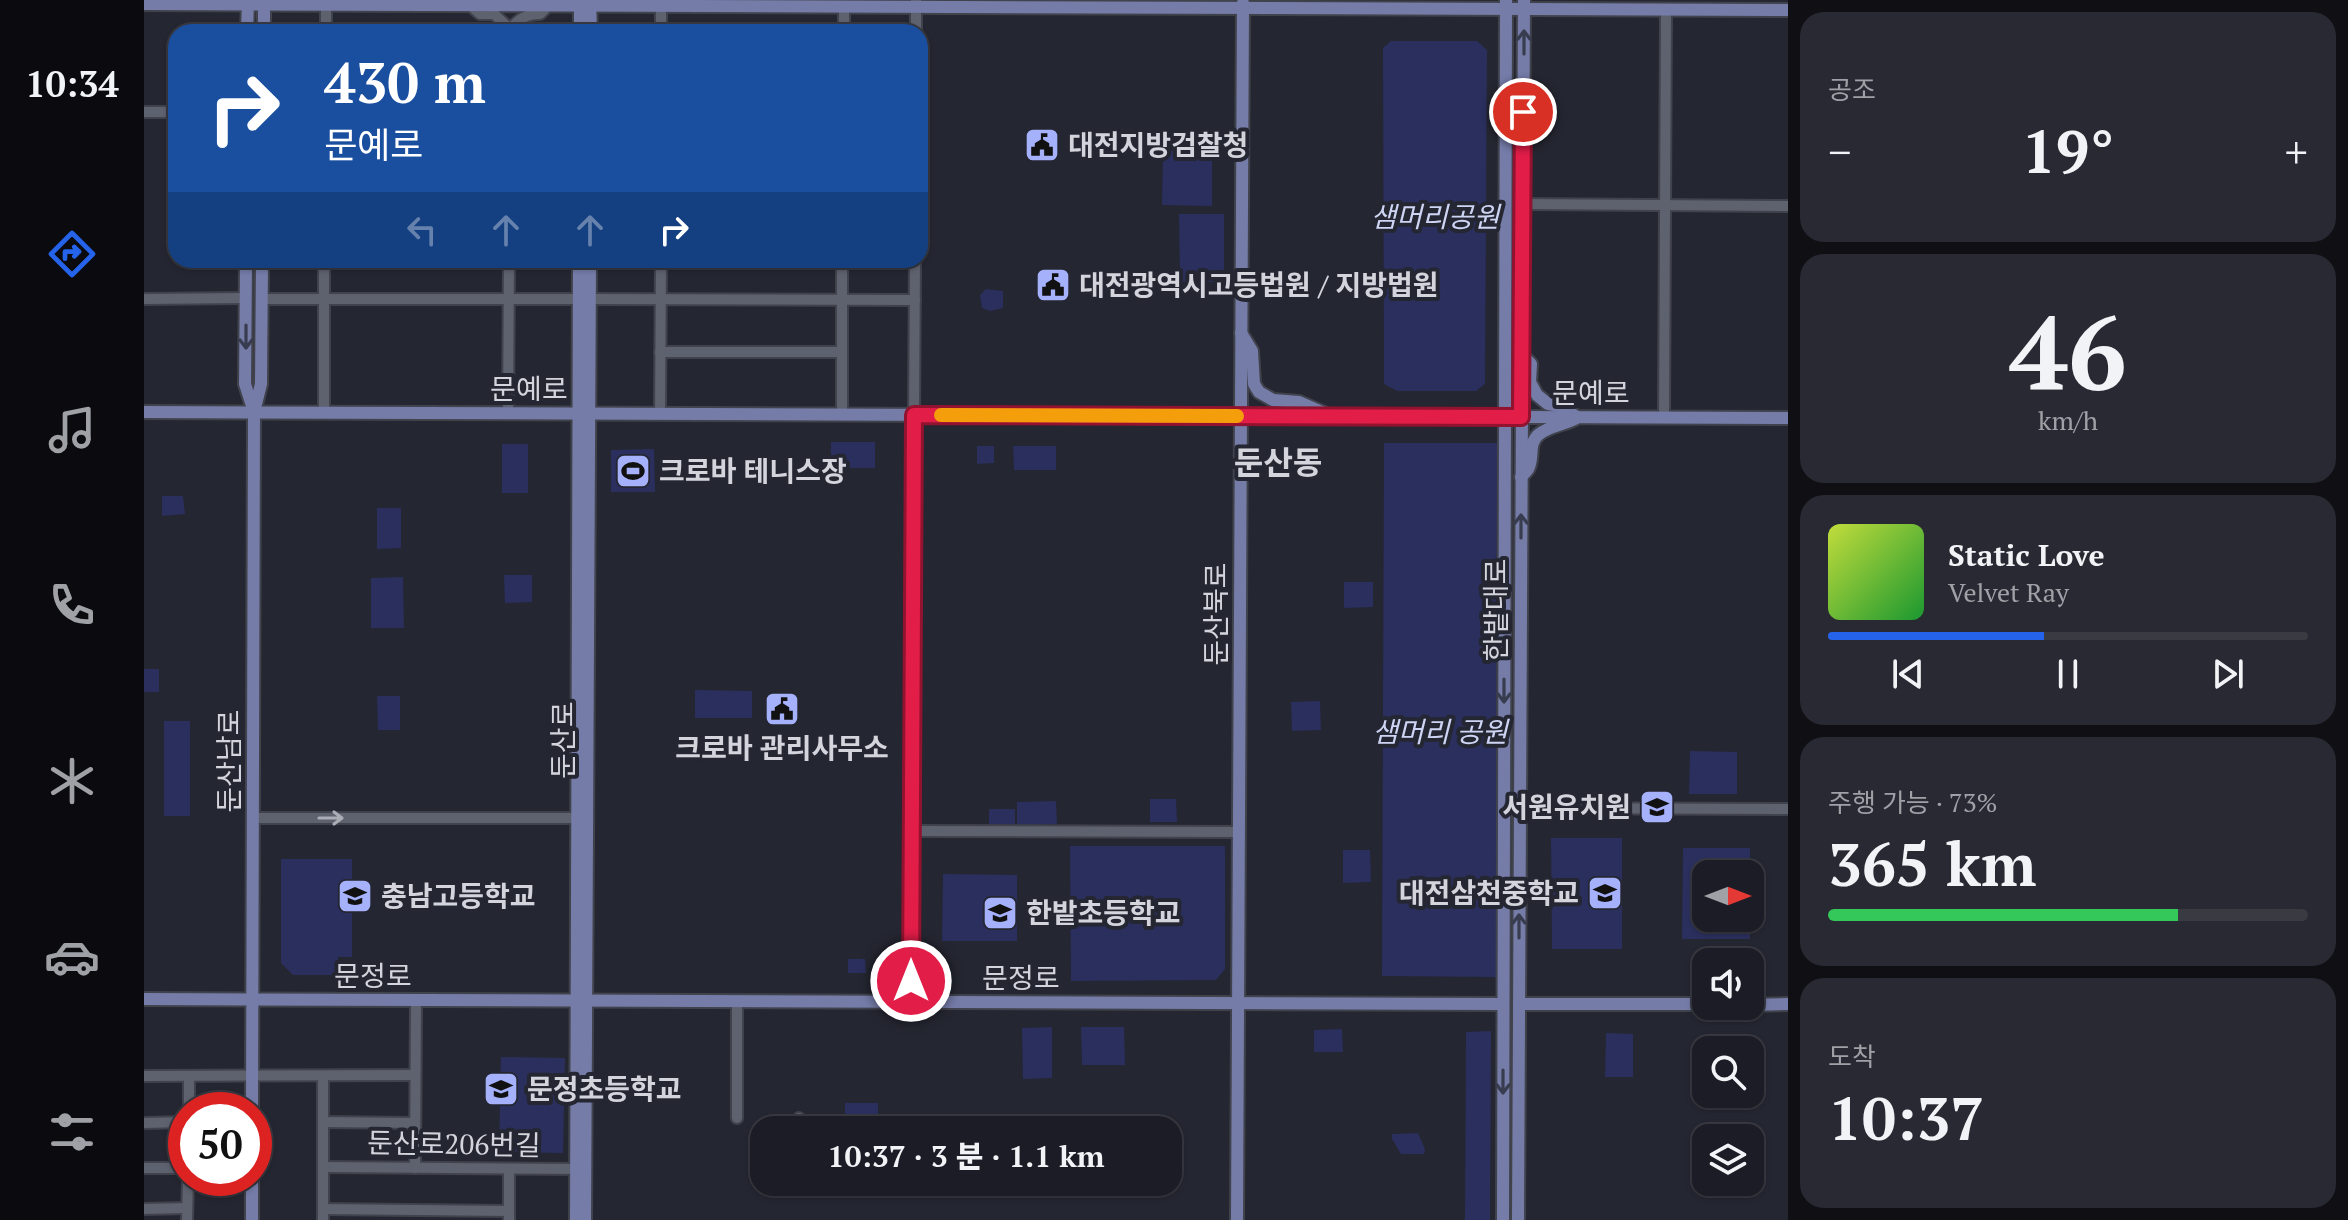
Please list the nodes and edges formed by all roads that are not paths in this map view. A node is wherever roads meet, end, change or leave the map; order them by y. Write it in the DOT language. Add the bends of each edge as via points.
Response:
graph roads {
  1 [pos="248,2"];
  2 [pos="264,2"];
  3 [pos="585,2"];
  4 [pos="916,3"];
  5 [pos="1242,3"];
  6 [pos="144,4"];
  7 [pos="550,4"];
  8 [pos="661,4"];
  9 [pos="1506,4"];
  10 [pos="1524,4"];
  11 [pos="326,5"];
  12 [pos="470,5"];
  13 [pos="844,6"];
  14 [pos="1666,10"];
  15 [pos="1788,10"];
  16 [pos="247,24"];
  17 [pos="264,24"];
  18 [pos="326,24"];
  19 [pos="503,24"];
  20 [pos="515,24"];
  21 [pos="581,24"];
  22 [pos="589,24"];
  23 [pos="661,24"];
  24 [pos="844,24"];
  25 [pos="916,24"];
  26 [pos="144,112"];
  27 [pos="168,112"];
  28 [pos="1522,204"];
  29 [pos="1666,205"];
  30 [pos="1788,206"];
  31 [pos="246,268"];
  32 [pos="262,268"];
  33 [pos="324,268"];
  34 [pos="509,268"];
  35 [pos="580,268"];
  36 [pos="589,268"];
  37 [pos="661,268"];
  38 [pos="842,268"];
  39 [pos="915,268"];
  40 [pos="246,298"];
  41 [pos="144,299"];
  42 [pos="262,299"];
  43 [pos="324,299"];
  44 [pos="508,299"];
  45 [pos="584,299"];
  46 [pos="660,299"];
  47 [pos="842,300"];
  48 [pos="915,300"];
  49 [pos="1241,333"];
  50 [pos="660,352"];
  51 [pos="842,352"];
  52 [pos="1521,354"];
  53 [pos="144,412"];
  54 [pos="254,412"];
  55 [pos="324,412"];
  56 [pos="508,413"];
  57 [pos="584,413"];
  58 [pos="660,414"];
  59 [pos="842,414"];
  60 [pos="914,415"];
  61 [pos="1240,416"];
  62 [pos="1330,416"];
  63 [pos="1504,417"];
  64 [pos="1521,417"];
  65 [pos="1578,417"];
  66 [pos="1664,417"];
  67 [pos="1788,418"];
  68 [pos="1521,477"];
  69 [pos="1520,808"];
  70 [pos="1788,809"];
  71 [pos="253,818"];
  72 [pos="582,818"];
  73 [pos="912,831"];
  74 [pos="1239,832"];
  75 [pos="144,999"];
  76 [pos="252,999"];
  77 [pos="416,1000"];
  78 [pos="581,1000"];
  79 [pos="737,1001"];
  80 [pos="911,1001"];
  81 [pos="1238,1002"];
  82 [pos="1503,1004"];
  83 [pos="1519,1004"];
  84 [pos="1692,1004"];
  85 [pos="1788,1004"];
  86 [pos="1764,1005"];
  87 [pos="415,1075"];
  88 [pos="144,1076"];
  89 [pos="189,1076"];
  90 [pos="252,1076"];
  91 [pos="323,1076"];
  92 [pos="189,1092"];
  93 [pos="252,1092"];
  94 [pos="737,1118"];
  95 [pos="168,1122"];
  96 [pos="323,1122"];
  97 [pos="144,1123"];
  98 [pos="415,1123"];
  99 [pos="323,1167"];
  100 [pos="144,1168"];
  101 [pos="168,1168"];
  102 [pos="415,1168"];
  103 [pos="509,1169"];
  104 [pos="581,1169"];
  105 [pos="252,1196"];
  106 [pos="144,1209"];
  107 [pos="187,1214"];
  108 [pos="323,1214"];
  109 [pos="509,1216"];
  110 [pos="252,1220"];
  111 [pos="576,1220"];
  112 [pos="585,1220"];
  113 [pos="1237,1220"];
  114 [pos="1503,1220"];
  115 [pos="1518,1220"];
  1 -- 2 [label="main road"];
  1 -- 6 [label="main road"];
  1 -- 16 [label="main road"];
  2 -- 11 [label="main road"];
  2 -- 17 [label="main road"];
  3 -- 7 [label="main road"];
  3 -- 8 [label="main road"];
  3 -- 21 [label="main road"];
  3 -- 22 [label="main road"];
  4 -- 5 [label="main road"];
  4 -- 13 [label="main road"];
  4 -- 25 [label="street"];
  5 -- 9 [label="main road"];
  5 -- 49 [label="main road, 둔산북로"];
  7 -- 12 [label="main road"];
  7 -- 20 [label="street"];
  8 -- 13 [label="main road"];
  8 -- 23 [label="street"];
  9 -- 10 [label="main road"];
  9 -- 63 [label="main road, 한밭대로"];
  10 -- 14 [label="main road"];
  28 -- 10 [label="main road, 한밭대로, one-way"];
  11 -- 12 [label="main road"];
  11 -- 18 [label="street"];
  12 -- 19 [label="street" via="480,14 494,14"];
  13 -- 24 [label="street"];
  14 -- 15 [label="main road"];
  14 -- 29 [label="street"];
  26 -- 27 [label="street"];
  28 -- 29 [label="street"];
  28 -- 52 [label="main road, 한밭대로"];
  29 -- 30 [label="street"];
  29 -- 66 [label="street"];
  31 -- 40 [label="main road, 둔산남로"];
  32 -- 42 [label="main road, 둔산남로"];
  33 -- 43 [label="street"];
  34 -- 44 [label="street"];
  35 -- 45 [label="main road, 둔산로"];
  36 -- 45 [label="main road, 둔산로"];
  37 -- 46 [label="street"];
  38 -- 47 [label="street"];
  39 -- 48 [label="street"];
  40 -- 41 [label="street"];
  40 -- 54 [label="main road, 둔산남로, one-way" via="245,384"];
  42 -- 43 [label="street"];
  42 -- 54 [label="main road, 둔산남로" via="261,384"];
  43 -- 44 [label="street"];
  43 -- 55 [label="street"];
  44 -- 45 [label="street"];
  44 -- 56 [label="street"];
  45 -- 46 [label="street"];
  45 -- 57 [label="main road, 둔산로"];
  46 -- 47 [label="street"];
  46 -- 50 [label="street"];
  47 -- 48 [label="street"];
  47 -- 51 [label="street"];
  48 -- 60 [label="street"];
  49 -- 61 [label="main road, 둔산북로"];
  49 -- 62 [label="main road" via="1252,351 1259,392"];
  50 -- 51 [label="street"];
  50 -- 58 [label="street"];
  51 -- 59 [label="street"];
  52 -- 64 [label="main road, 한밭대로"];
  52 -- 65 [label="main road" via="1531,364 1530,382 1537,395"];
  53 -- 54 [label="main road, 문예로"];
  54 -- 55 [label="main road, 문예로"];
  54 -- 71 [label="main road, 둔산남로"];
  55 -- 56 [label="main road, 문예로"];
  56 -- 57 [label="main road, 문예로"];
  57 -- 58 [label="main road, 문예로"];
  57 -- 72 [label="main road, 둔산로"];
  58 -- 59 [label="main road, 문예로"];
  59 -- 60 [label="main road, 문예로"];
  60 -- 61 [label="main road, 문예로"];
  60 -- 73 [label="main road"];
  61 -- 62 [label="main road, 문예로"];
  61 -- 74 [label="main road, 둔산북로"];
  62 -- 63 [label="main road, 문예로"];
  63 -- 64 [label="main road, 문예로"];
  63 -- 82 [label="main road, 한밭대로, one-way"];
  64 -- 65 [label="main road, 문예로"];
  64 -- 68 [label="main road, 한밭대로"];
  65 -- 66 [label="main road, 문예로"];
  65 -- 68 [label="main road" via="1538,436 1530,466"];
  66 -- 67 [label="main road, 문예로"];
  69 -- 68 [label="main road, 한밭대로, one-way"];
  69 -- 70 [label="street"];
  83 -- 69 [label="main road, 한밭대로, one-way"];
  71 -- 72 [label="street, one-way"];
  71 -- 76 [label="main road, 둔산남로"];
  72 -- 78 [label="main road, 둔산로"];
  73 -- 74 [label="street"];
  73 -- 80 [label="main road"];
  74 -- 81 [label="main road, 둔산북로"];
  75 -- 76 [label="main road, 문정로"];
  76 -- 77 [label="main road, 문정로"];
  76 -- 90 [label="main road, 둔산남로"];
  77 -- 78 [label="main road, 문정로"];
  77 -- 87 [label="street"];
  78 -- 79 [label="main road, 문정로"];
  78 -- 104 [label="main road, 둔산로"];
  79 -- 80 [label="main road, 문정로"];
  79 -- 94 [label="street"];
  80 -- 81 [label="main road, 문정로"];
  81 -- 82 [label="main road, 문정로"];
  81 -- 113 [label="main road, 둔산북로"];
  82 -- 83 [label="street, 문정로"];
  82 -- 114 [label="main road, 한밭대로, one-way"];
  83 -- 84 [label="main road, 문정로"];
  83 -- 115 [label="main road, 한밭대로"];
  85 -- 86 [label="main road"];
  87 -- 91 [label="street"];
  87 -- 98 [label="street"];
  88 -- 89 [label="street"];
  89 -- 90 [label="street"];
  89 -- 92 [label="street"];
  90 -- 91 [label="street"];
  90 -- 93 [label="main road, 둔산남로"];
  91 -- 96 [label="street"];
  95 -- 97 [label="street"];
  96 -- 98 [label="street"];
  96 -- 99 [label="street"];
  98 -- 102 [label="street"];
  99 -- 102 [label="street, 둔산로206번길"];
  99 -- 108 [label="street"];
  100 -- 101 [label="street"];
  102 -- 103 [label="street, 둔산로206번길"];
  103 -- 104 [label="street, 둔산로206번길"];
  103 -- 109 [label="street"];
  104 -- 111 [label="main road, 둔산로"];
  104 -- 112 [label="main road, 둔산로"];
  105 -- 110 [label="main road"];
  106 -- 107 [label="street"];
  108 -- 109 [label="street"];
}
